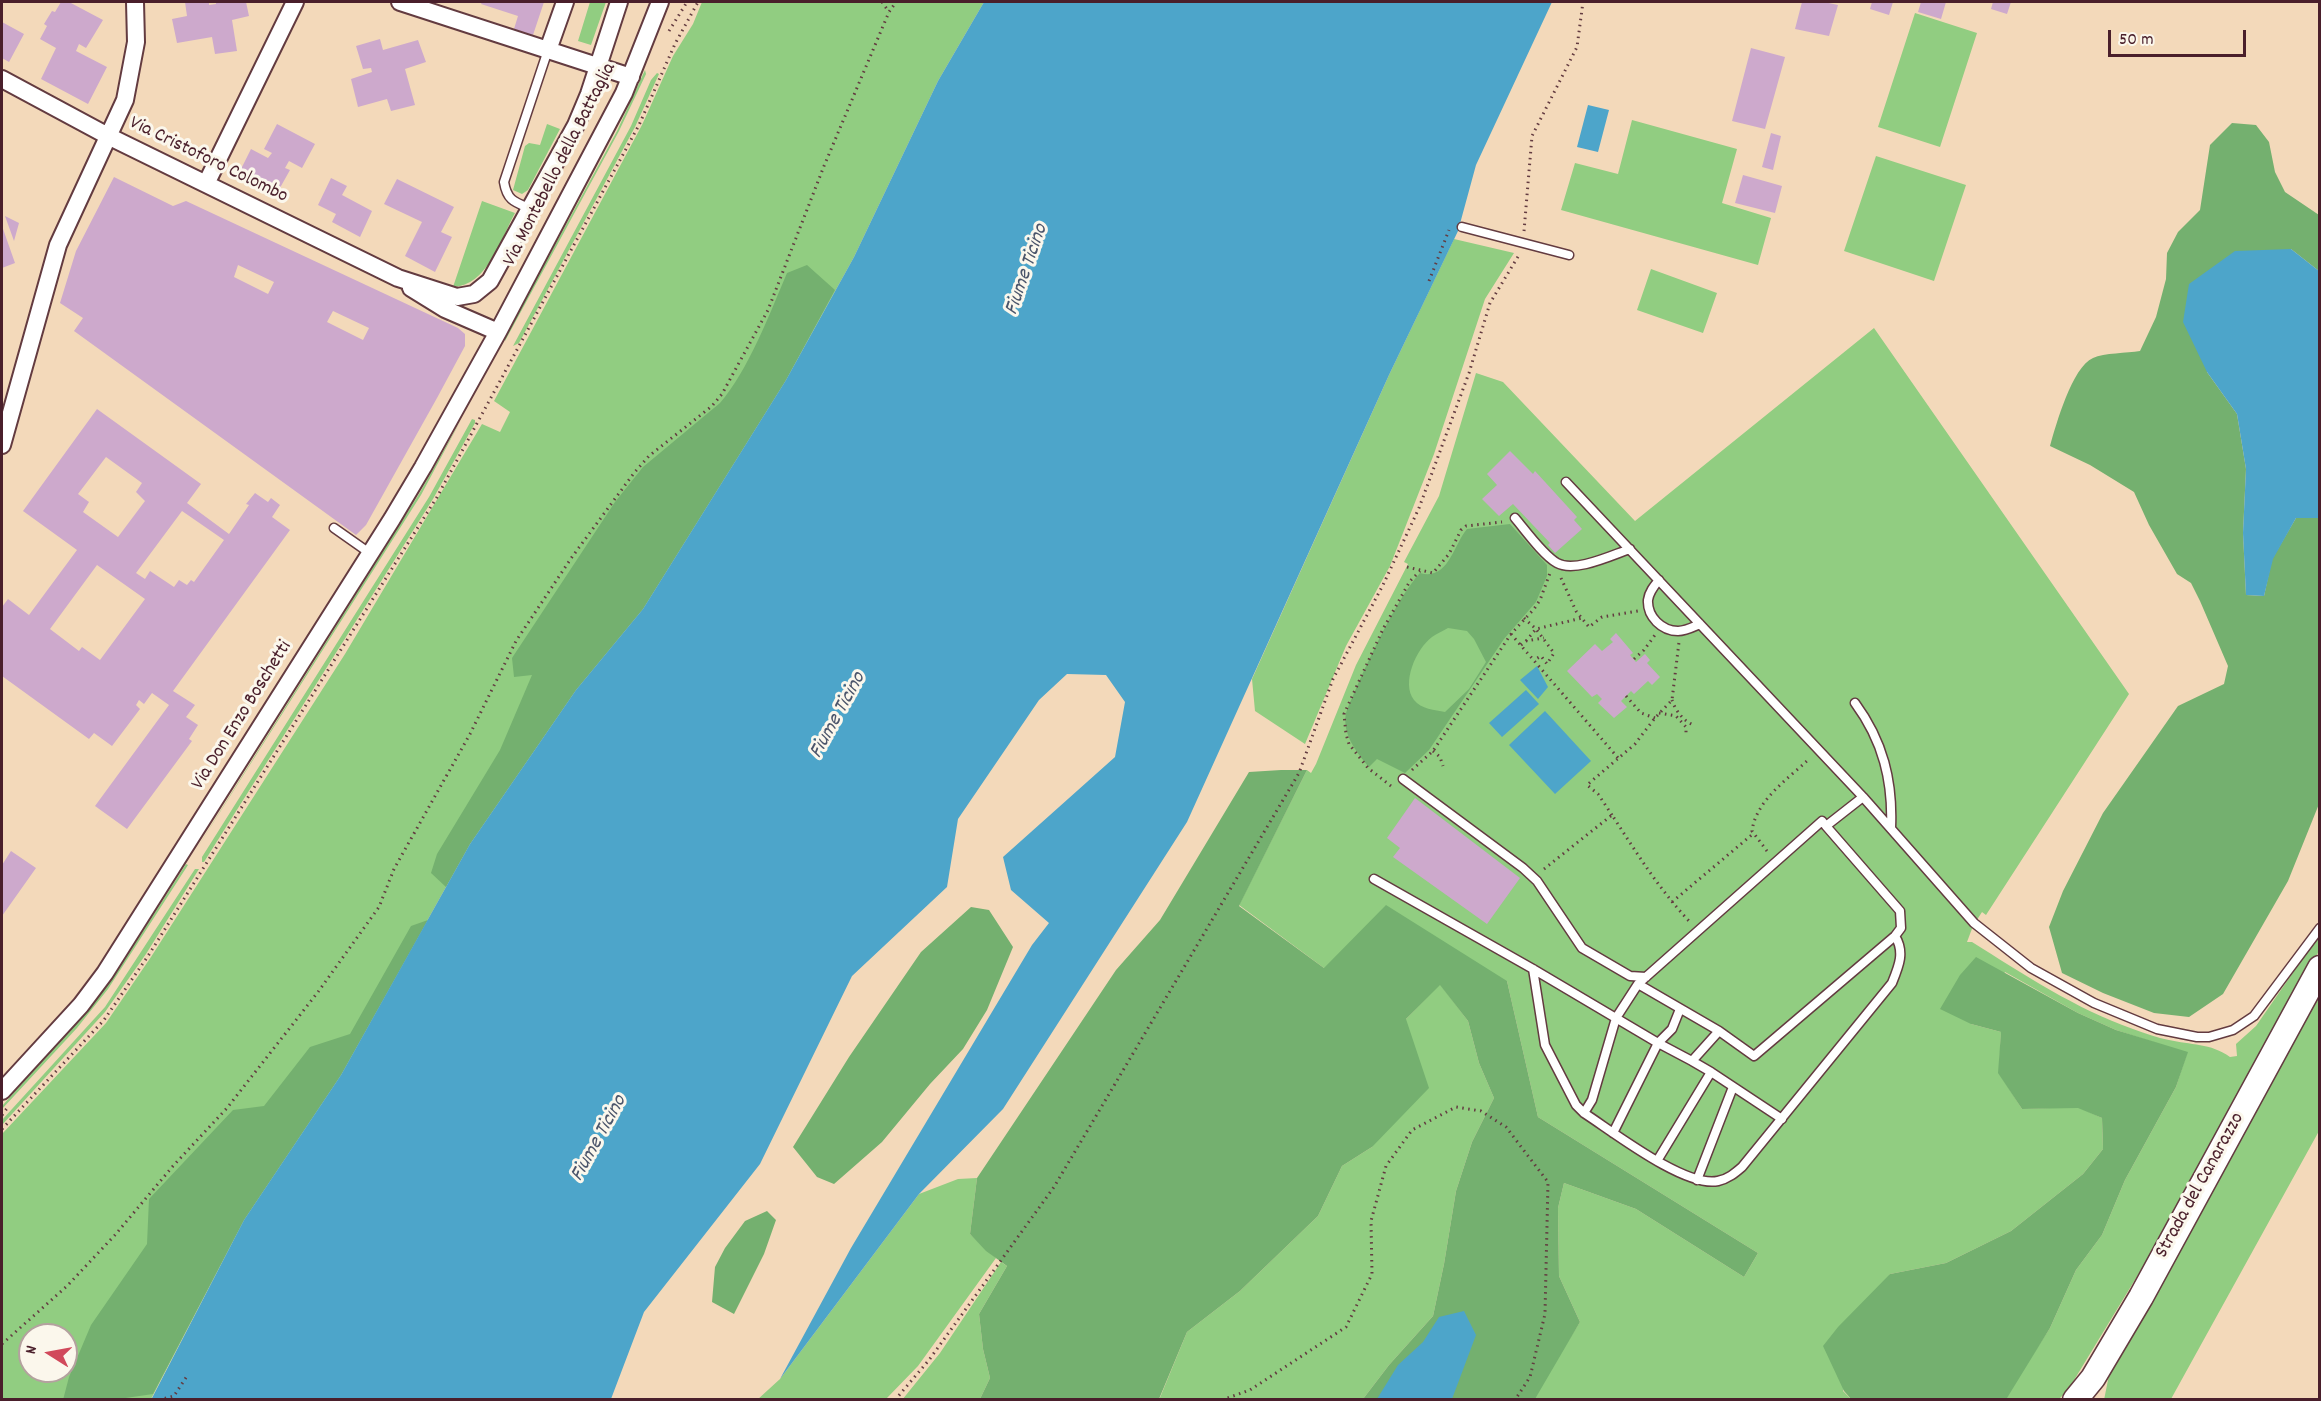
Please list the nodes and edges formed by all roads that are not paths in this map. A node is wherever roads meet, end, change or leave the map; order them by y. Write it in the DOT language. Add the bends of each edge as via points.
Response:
graph roads {
  1 [pos="135,2"];
  2 [pos="295,2"];
  3 [pos="400,2"];
  4 [pos="565,2"];
  5 [pos="619,2"];
  6 [pos="660,2"];
  7 [pos="548,50"];
  8 [pos="598,66"];
  9 [pos="631,77"];
  10 [pos="2,79"];
  11 [pos="108,136"];
  12 [pos="206,184"];
  13 [pos="529,208"];
  14 [pos="1462,227"];
  15 [pos="1569,255"];
  16 [pos="398,278"];
  17 [pos="474,294"];
  18 [pos="499,340"];
  19 [pos="2,445"];
  20 [pos="1566,482"];
  21 [pos="1515,518"];
  22 [pos="334,528"];
  23 [pos="1630,549"];
  24 [pos="370,554"];
  25 [pos="1659,580"];
  26 [pos="1701,624"];
  27 [pos="1855,703"];
  28 [pos="1402,779"];
  29 [pos="1863,796"];
  30 [pos="1824,823"];
  31 [pos="1891,828"];
  32 [pos="1374,879"];
  33 [pos="2319,928"];
  34 [pos="1895,936"];
  35 [pos="2319,968"];
  36 [pos="1533,969"];
  37 [pos="1647,977"];
  38 [pos="1638,984"];
  39 [pos="1680,1009"];
  40 [pos="1616,1018"];
  41 [pos="1719,1031"];
  42 [pos="1658,1043"];
  43 [pos="1692,1061"];
  44 [pos="1712,1072"];
  45 [pos="1733,1087"];
  46 [pos="2,1091"];
  47 [pos="1584,1113"];
  48 [pos="1782,1119"];
  49 [pos="1613,1133"];
  50 [pos="1657,1161"];
  51 [pos="1697,1180"];
  52 [pos="2075,1400"];
  1 -- 11 [label="street" via="136,42 125,100"];
  2 -- 12 [label="street"];
  3 -- 7 [label="street"];
  4 -- 7 [label="street, Via Montebello della Battaglia"];
  5 -- 8 [label="street, Via Montebello della Battaglia"];
  6 -- 9 [label="street, Via Montebello della Battaglia"];
  7 -- 8 [label="street"];
  7 -- 13 [label="lane, Via Montebello della Battaglia" via="504,182 506,194"];
  8 -- 9 [label="street"];
  8 -- 13 [label="street, Via Montebello della Battaglia" via="576,125"];
  9 -- 18 [label="street, Via Montebello della Battaglia"];
  10 -- 11 [label="street, Via Cristoforo Colombo"];
  11 -- 12 [label="street, Via Cristoforo Colombo"];
  11 -- 19 [label="street" via="58,245"];
  12 -- 16 [label="street, Via Cristoforo Colombo"];
  13 -- 17 [label="street, Via Montebello della Battaglia" via="490,281"];
  14 -- 15 [label="lane"];
  16 -- 17 [label="street, Via Cristoforo Colombo" via="457,297"];
  16 -- 18 [label="street, Via Cristoforo Colombo" via="420,296"];
  18 -- 24 [label="street, Via Don Enzo Boschetti"];
  20 -- 23 [label="lane"];
  21 -- 23 [label="lane" via="1555,561 1572,567"];
  22 -- 24 [label="lane"];
  23 -- 25 [label="lane"];
  24 -- 46 [label="street, Via Don Enzo Boschetti" via="105,973"];
  25 -- 26 [label="lane"];
  25 -- 26 [label="lane" via="1648,599 1649,610 1659,625 1680,631"];
  26 -- 29 [label="lane"];
  27 -- 31 [label="lane" via="1870,723 1880,747 1892,804"];
  28 -- 37 [label="lane" via="1534,878 1582,948 1630,976"];
  29 -- 30 [label="lane"];
  29 -- 31 [label="lane"];
  30 -- 34 [label="lane" via="1900,911 1901,928"];
  30 -- 37 [label="lane"];
  31 -- 33 [label="lane" via="1974,923 2031,968 2094,1003 2168,1033 2209,1037 2243,1025 2254,1016"];
  32 -- 36 [label="lane"];
  34 -- 41 [label="lane" via="1754,1056"];
  34 -- 48 [label="lane" via="1901,954 1892,983"];
  35 -- 52 [label="street, Strada del Canarazzo" via="2141,1297"];
  36 -- 40 [label="lane"];
  36 -- 47 [label="lane" via="1545,1045"];
  37 -- 38 [label="lane"];
  38 -- 39 [label="lane"];
  38 -- 40 [label="lane"];
  39 -- 41 [label="lane"];
  39 -- 42 [label="lane" via="1672,1029"];
  40 -- 42 [label="lane"];
  40 -- 47 [label="lane" via="1592,1100"];
  41 -- 43 [label="lane"];
  42 -- 43 [label="lane"];
  42 -- 49 [label="lane"];
  43 -- 44 [label="lane"];
  44 -- 45 [label="lane"];
  44 -- 50 [label="lane"];
  45 -- 48 [label="lane"];
  45 -- 51 [label="lane"];
  47 -- 49 [label="lane"];
  48 -- 51 [label="lane" via="1731,1176 1719,1181"];
  49 -- 50 [label="lane"];
  50 -- 51 [label="lane"];
}
